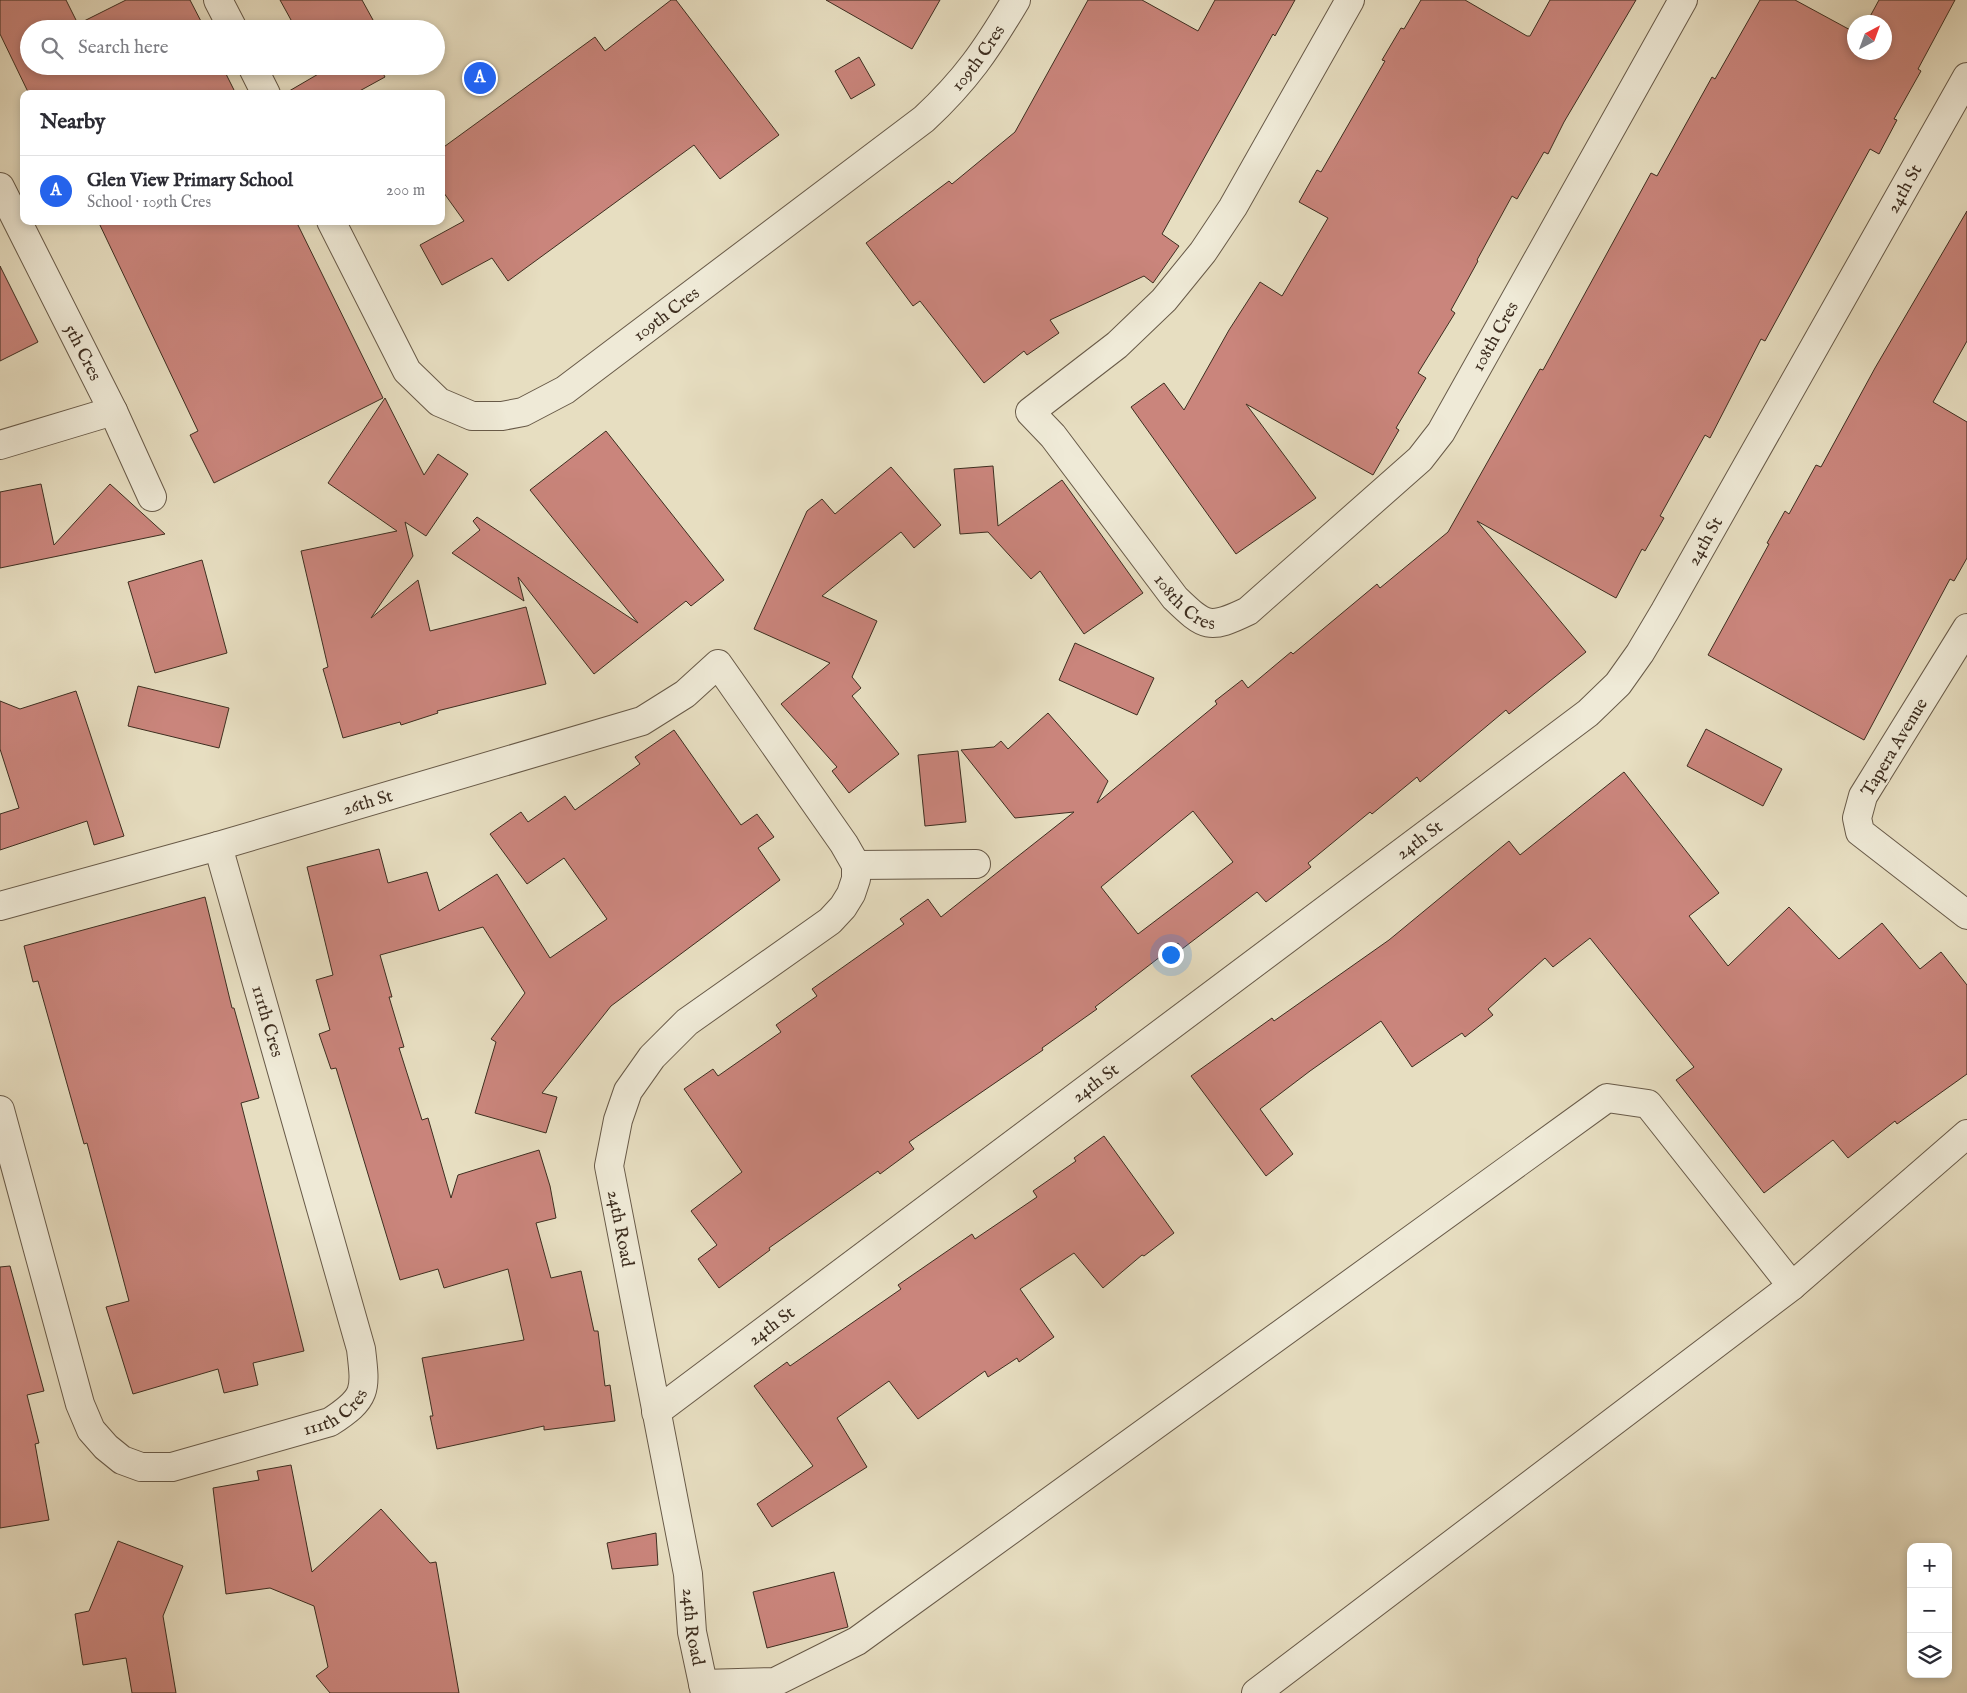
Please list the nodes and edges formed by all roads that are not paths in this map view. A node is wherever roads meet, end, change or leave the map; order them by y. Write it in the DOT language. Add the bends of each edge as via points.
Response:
graph roads {
  1 [pos="218,0"];
  2 [pos="1016,0"];
  3 [pos="1350,0"];
  4 [pos="1683,0"];
  5 [pos="228,20"];
  6 [pos="256,75"];
  7 [pos="1967,77"];
  8 [pos="264,90"];
  9 [pos="0,187"];
  10 [pos="333,225"];
  11 [pos="113,411"];
  12 [pos="0,446"];
  13 [pos="152,497"];
  14 [pos="1967,628"];
  15 [pos="218,846"];
  16 [pos="856,864"];
  17 [pos="976,864"];
  18 [pos="0,906"];
  19 [pos="1967,915"];
  20 [pos="0,1110"];
  21 [pos="1967,1134"];
  22 [pos="1792,1286"];
  23 [pos="656,1412"];
  24 [pos="704,1689"];
  25 [pos="1256,1693"];
  1 -- 5 [label="street"];
  2 -- 10 [label="street, 109th Cres" via="980,58 954,91 924,119 566,390 523,412 472,416 439,402 407,371"];
  3 -- 4 [label="street, 108th Cres" via="1233,207 1203,252 1164,300 1117,345 1030,412 1053,436 1174,598 1198,620 1221,624 1248,611 1420,459 1441,432"];
  6 -- 8 [label="street"];
  7 -- 23 [label="street, 24th St" via="1665,611 1618,684 1588,714"];
  9 -- 11 [label="street, 5th Cres"];
  11 -- 12 [label="street"];
  11 -- 13 [label="street, 5th Cres"];
  14 -- 19 [label="street, Tapera Avenue" via="1863,796 1857,818 1860,832"];
  15 -- 16 [label="street, 26th St" via="642,721 685,694 718,664"];
  15 -- 18 [label="street, 26th St"];
  15 -- 20 [label="street, 111th Cres" via="361,1350 365,1381 359,1399 330,1422 172,1467 141,1467 122,1460 106,1448 91,1430 80,1404"];
  16 -- 17 [label="street"];
  16 -- 23 [label="street, 24th Road" via="851,894 830,920 687,1022 652,1058 628,1091 618,1120 609,1166"];
  21 -- 22 [label="street"];
  22 -- 24 [label="street" via="1648,1104 1606,1098 857,1641 775,1682"];
  22 -- 25 [label="street"];
  23 -- 24 [label="street, 24th Road" via="688,1574 692,1632"];
}
